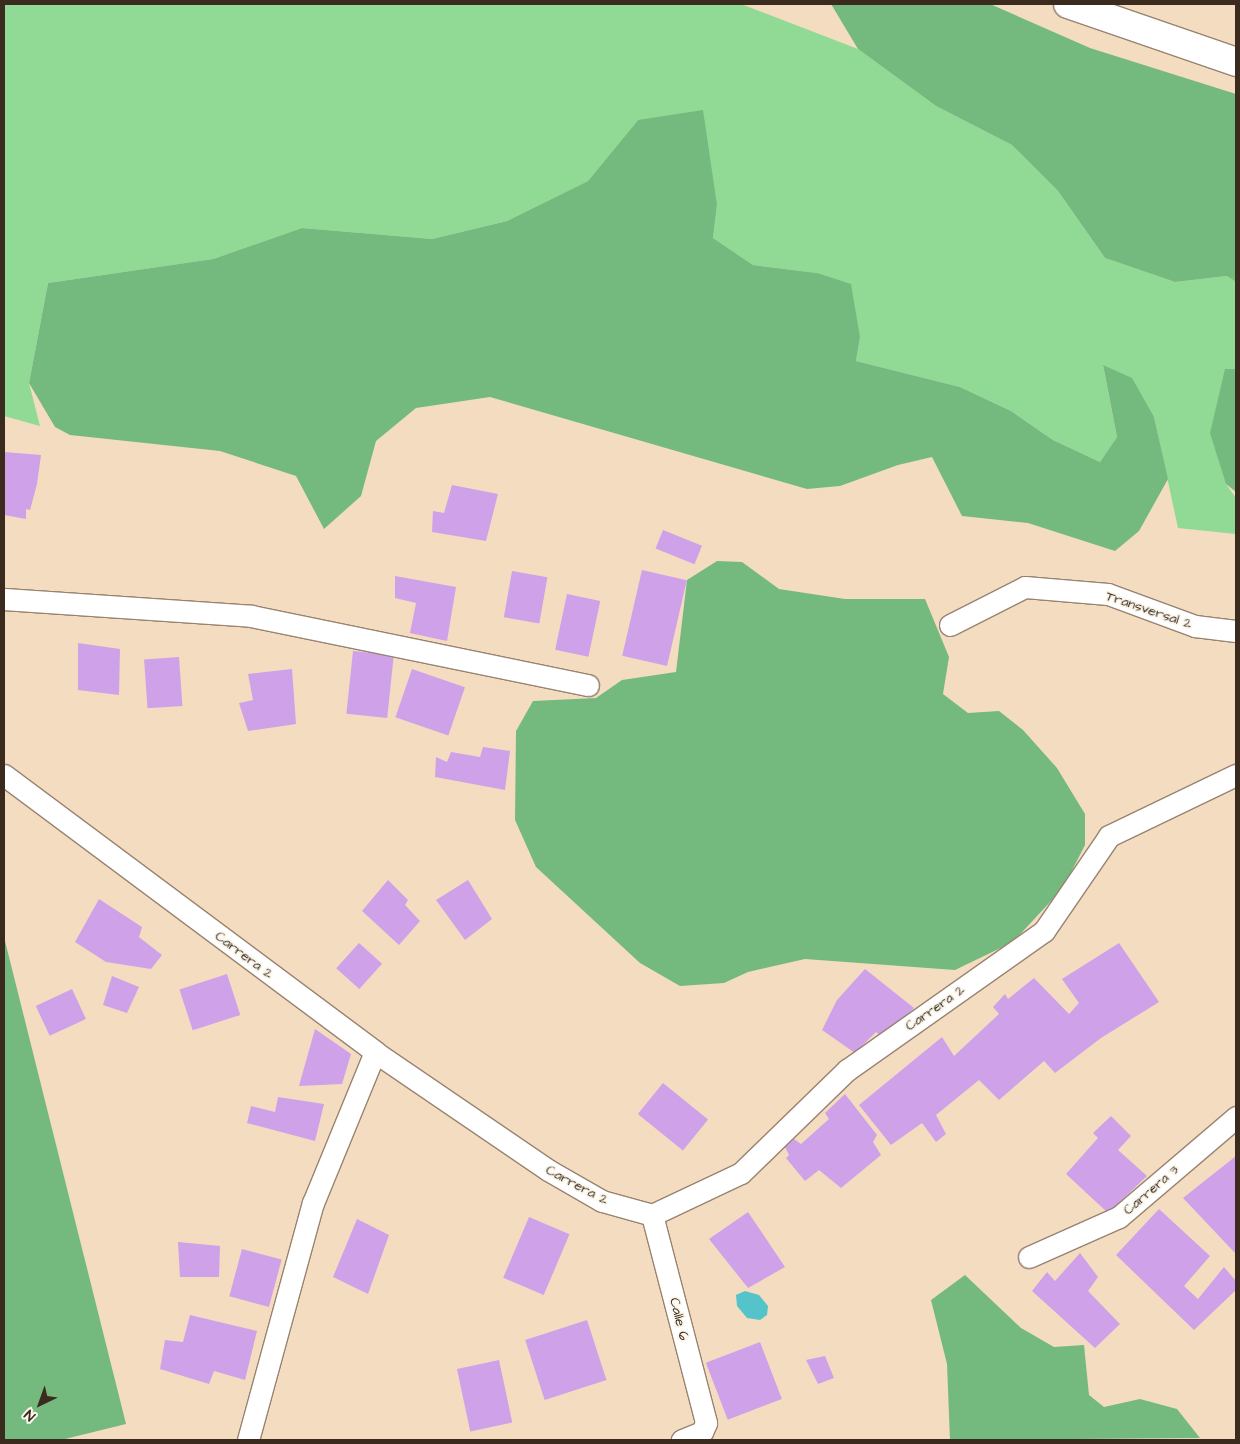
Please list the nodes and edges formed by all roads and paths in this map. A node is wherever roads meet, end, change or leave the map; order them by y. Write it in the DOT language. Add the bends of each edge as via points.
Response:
graph roads {
  1 [pos="1068,4"];
  2 [pos="1236,62"];
  3 [pos="4,599"];
  4 [pos="950,625"];
  5 [pos="1236,631"];
  6 [pos="588,685"];
  7 [pos="4,775"];
  8 [pos="1236,775"];
  9 [pos="375,1052"];
  10 [pos="1236,1118"];
  11 [pos="652,1215"];
  12 [pos="1029,1257"];
  13 [pos="248,1440"];
  14 [pos="682,1440"];
  1 -- 2 [label="main road"];
  3 -- 6 [label="street" via="251,616"];
  4 -- 5 [label="street, Transversal 2" via="1024,587 1108,594 1195,626"];
  7 -- 9 [label="street, Carrera 2"];
  8 -- 11 [label="street, Carrera 2" via="1109,836 1044,931 847,1070 741,1173"];
  9 -- 11 [label="street, Carrera 2" via="548,1170 602,1201"];
  9 -- 13 [label="street" via="313,1203"];
  10 -- 12 [label="street, Carrera 3" via="1119,1217"];
  11 -- 14 [label="street, Calle 6" via="706,1423 702,1432"];
}
